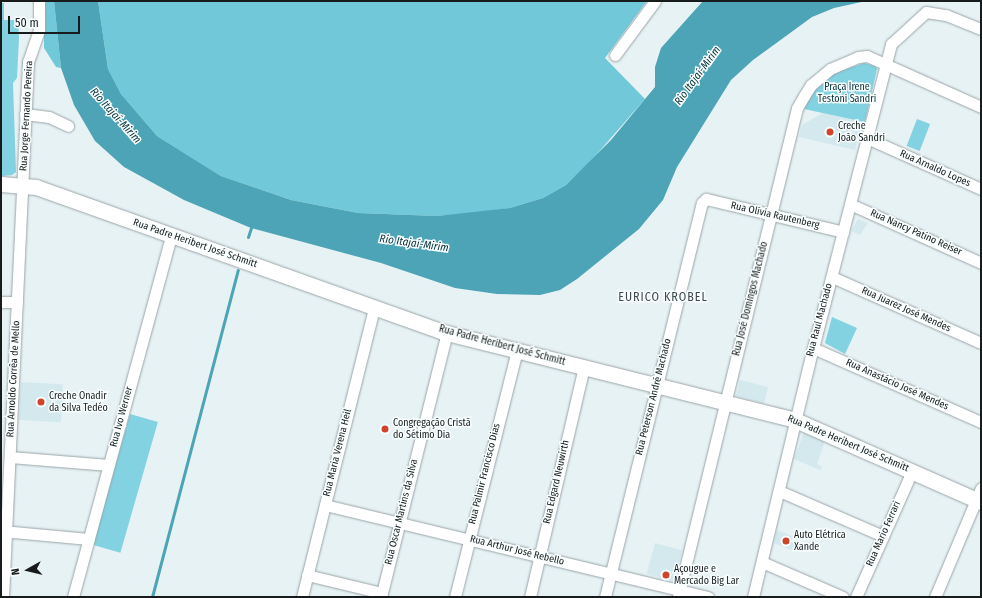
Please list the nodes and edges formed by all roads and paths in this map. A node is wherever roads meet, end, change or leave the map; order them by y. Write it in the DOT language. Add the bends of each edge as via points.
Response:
graph roads {
  1 [pos="39,1"];
  2 [pos="655,1"];
  3 [pos="981,29"];
  4 [pos="615,55"];
  5 [pos="885,64"];
  6 [pos="981,107"];
  7 [pos="25,114"];
  8 [pos="68,126"];
  9 [pos="866,138"];
  10 [pos="1,184"];
  11 [pos="23,185"];
  12 [pos="981,189"];
  13 [pos="706,199"];
  14 [pos="850,204"];
  15 [pos="771,215"];
  16 [pos="843,232"];
  17 [pos="171,237"];
  18 [pos="981,263"];
  19 [pos="832,277"];
  20 [pos="1,302"];
  21 [pos="18,302"];
  22 [pos="374,308"];
  23 [pos="447,333"];
  24 [pos="981,343"];
  25 [pos="813,348"];
  26 [pos="516,351"];
  27 [pos="584,368"];
  28 [pos="657,386"];
  29 [pos="726,403"];
  30 [pos="795,420"];
  31 [pos="981,422"];
  32 [pos="10,457"];
  33 [pos="109,465"];
  34 [pos="912,471"];
  35 [pos="779,491"];
  36 [pos="979,497"];
  37 [pos="325,505"];
  38 [pos="399,523"];
  39 [pos="3,533"];
  40 [pos="883,536"];
  41 [pos="89,539"];
  42 [pos="469,539"];
  43 [pos="539,556"];
  44 [pos="762,562"];
  45 [pos="611,574"];
  46 [pos="307,575"];
  47 [pos="679,594"];
  48 [pos="382,595"];
  49 [pos="3,597"];
  50 [pos="74,597"];
  51 [pos="302,597"];
  52 [pos="455,597"];
  53 [pos="530,597"];
  54 [pos="605,597"];
  55 [pos="708,597"];
  56 [pos="753,597"];
  57 [pos="844,597"];
  58 [pos="856,597"];
  59 [pos="935,597"];
  1 -- 7 [label="street, Rua Jorge Fernando Pereira" via="39,30 28,62"];
  2 -- 4 [label="street"];
  3 -- 5 [label="street, Rua Raul Machado" via="938,12 926,12 891,44"];
  5 -- 6 [label="street, Rua José Domingos Machado"];
  5 -- 9 [label="street, Rua Raul Machado"];
  5 -- 15 [label="street, Rua José Domingos Machado" via="867,56 858,56 830,70 811,85 797,108"];
  7 -- 8 [label="street" via="49,117"];
  7 -- 11 [label="street, Rua Jorge Fernando Pereira"];
  9 -- 12 [label="street, Rua Arnaldo Lopes"];
  9 -- 14 [label="street, Rua Raul Machado"];
  10 -- 11 [label="street, Rua Padre Heribert José Schmitt"];
  11 -- 17 [label="street, Rua Padre Heribert José Schmitt" via="86,205"];
  11 -- 21 [label="street, Rua Arnoldo Corrêa de Mello"];
  13 -- 15 [label="street, Rua Olívia Rautenberg"];
  13 -- 28 [label="street, Rua Peterson André Machado" via="702,203"];
  14 -- 16 [label="street, Rua Raul Machado"];
  14 -- 18 [label="street, Rua Nancy Patino Reiser"];
  15 -- 16 [label="street, Rua Olívia Rautenberg"];
  15 -- 29 [label="street, Rua José Domingos Machado"];
  16 -- 19 [label="street, Rua Raul Machado"];
  17 -- 22 [label="street, Rua Padre Heribert José Schmitt"];
  17 -- 33 [label="street, Rua Ivo Werner"];
  19 -- 24 [label="street, Rua Juarez José Mendes"];
  19 -- 25 [label="street, Rua Raul Machado"];
  20 -- 21 [label="street"];
  21 -- 32 [label="street, Rua Arnoldo Corrêa de Mello"];
  22 -- 23 [label="street, Rua Padre Heribert José Schmitt"];
  22 -- 37 [label="street, Rua Maria Verena Heil"];
  23 -- 26 [label="street, Rua Padre Heribert José Schmitt"];
  23 -- 38 [label="street, Rua Oscar Martins da Silva"];
  25 -- 30 [label="street, Rua Raul Machado"];
  25 -- 31 [label="street, Rua Anastácio José Mendes"];
  26 -- 27 [label="street, Rua Padre Heribert José Schmitt"];
  26 -- 42 [label="street, Rua Palmir Francisco Dias"];
  27 -- 28 [label="street, Rua Padre Heribert José Schmitt"];
  27 -- 43 [label="street, Rua Edgard Neuwirth"];
  28 -- 29 [label="street, Rua Padre Heribert José Schmitt"];
  28 -- 45 [label="street, Rua Peterson André Machado"];
  29 -- 30 [label="street, Rua Padre Heribert José Schmitt"];
  29 -- 47 [label="street, Rua José Domingos Machado"];
  30 -- 34 [label="street, Rua Padre Heribert José Schmitt"];
  30 -- 35 [label="street, Rua Raul Machado"];
  32 -- 33 [label="street"];
  32 -- 39 [label="street, Rua Arnoldo Corrêa de Mello"];
  33 -- 41 [label="street, Rua Ivo Werner"];
  34 -- 36 [label="street, Rua Padre Heribert José Schmitt"];
  34 -- 40 [label="street, Rua Mario Ferrari"];
  35 -- 40 [label="street"];
  35 -- 44 [label="street, Rua Raul Machado"];
  36 -- 59 [label="street"];
  37 -- 38 [label="street, Rua Arthur José Rebello"];
  37 -- 46 [label="street, Rua Maria Verena Heil"];
  38 -- 42 [label="street, Rua Arthur José Rebello"];
  38 -- 48 [label="street, Rua Oscar Martins da Silva"];
  39 -- 41 [label="street"];
  39 -- 49 [label="street, Rua Arnoldo Corrêa de Mello"];
  40 -- 58 [label="street, Rua Mario Ferrari"];
  41 -- 50 [label="street, Rua Ivo Werner"];
  42 -- 43 [label="street, Rua Arthur José Rebello"];
  42 -- 52 [label="street, Rua Palmir Francisco Dias"];
  43 -- 45 [label="street, Rua Arthur José Rebello"];
  43 -- 53 [label="street, Rua Edgard Neuwirth"];
  44 -- 56 [label="street, Rua Raul Machado"];
  44 -- 57 [label="street"];
  45 -- 47 [label="street, Rua Arthur José Rebello"];
  45 -- 54 [label="street, Rua Peterson André Machado"];
  46 -- 48 [label="street"];
  46 -- 51 [label="street, Rua Maria Verena Heil"];
  47 -- 55 [label="street, Rua Arthur José Rebello"];
}
